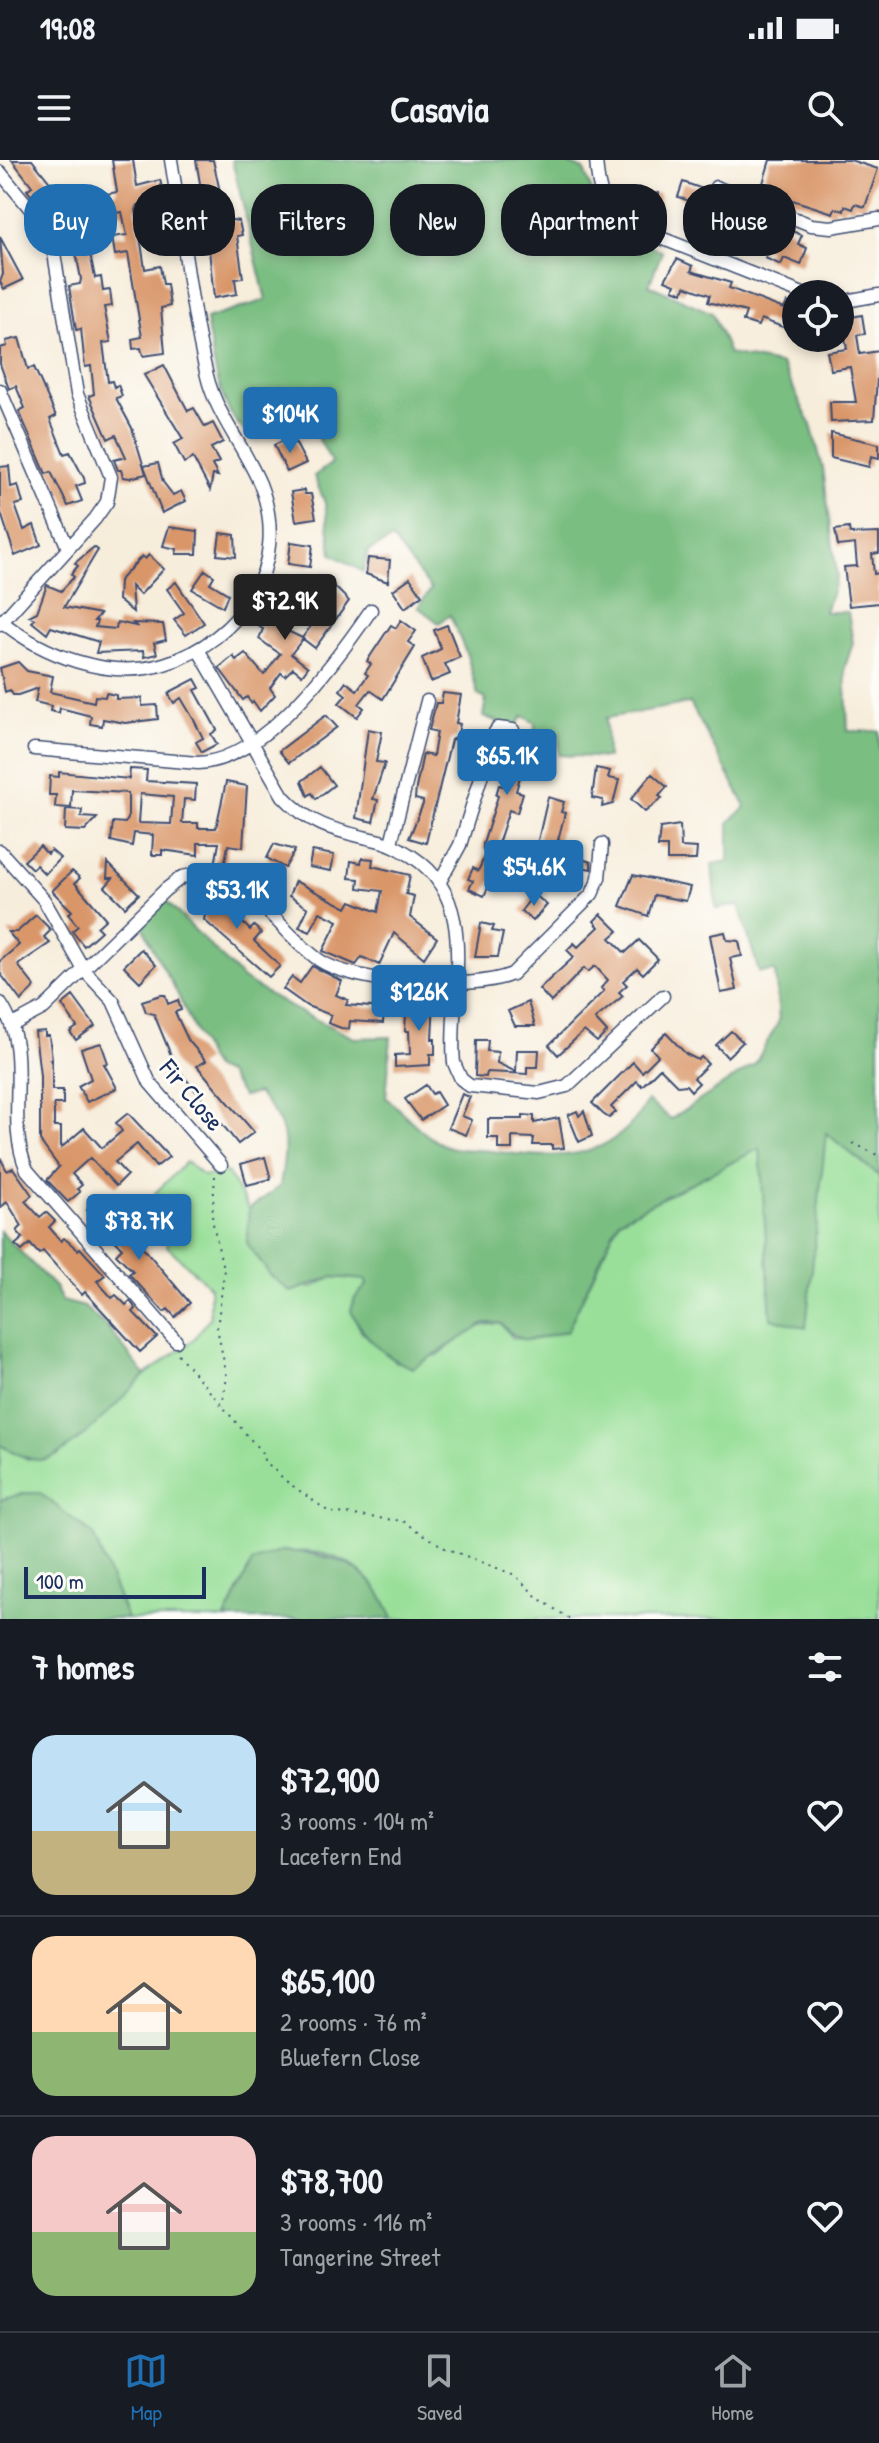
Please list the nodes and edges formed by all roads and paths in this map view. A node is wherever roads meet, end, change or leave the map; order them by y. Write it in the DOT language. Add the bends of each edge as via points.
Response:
graph roads {
  1 [pos="171,160"];
  2 [pos="596,160"];
  3 [pos="0,172"];
  4 [pos="796,219"];
  5 [pos="879,219"];
  6 [pos="782,286"];
  7 [pos="879,295"];
  8 [pos="854,299"];
  9 [pos="0,390"];
  10 [pos="68,548"];
  11 [pos="371,610"];
  12 [pos="1,622"];
  13 [pos="199,651"];
  14 [pos="427,701"];
  15 [pos="513,730"];
  16 [pos="251,741"];
  17 [pos="34,749"];
  18 [pos="391,843"];
  19 [pos="602,844"];
  20 [pos="0,851"];
  21 [pos="439,883"];
  22 [pos="84,970"];
  23 [pos="455,982"];
  24 [pos="663,996"];
  25 [pos="0,1003"];
  26 [pos="14,1024"];
  27 [pos="853,1143"];
  28 [pos="879,1156"];
  29 [pos="218,1160"];
  30 [pos="176,1341"];
  31 [pos="221,1406"];
  32 [pos="570,1619"];
  1 -- 13 [label="street" via="207,379 261,486 268,530 265,566 250,603 225,633"];
  2 -- 6 [label="street" via="601,197 628,225"];
  3 -- 10 [label="street" via="52,241 77,394 111,477 107,502"];
  4 -- 5 [label="street" via="831,227"];
  7 -- 8 [label="street"];
  9 -- 10 [label="street"];
  10 -- 12 [label="street"];
  11 -- 16 [label="street" via="305,700"];
  12 -- 13 [label="street" via="43,649 109,668 156,667"];
  13 -- 16 [label="street"];
  14 -- 18 [label="street"];
  15 -- 21 [label="street" via="495,732 460,845"];
  16 -- 17 [label="street" via="216,761 198,763"];
  16 -- 18 [label="street" via="300,815 325,827"];
  18 -- 21 [label="street" via="422,863"];
  19 -- 23 [label="street" via="596,886 572,917 512,974"];
  20 -- 22 [label="street, Fir Close" via="49,907"];
  21 -- 23 [label="street" via="457,927"];
  22 -- 23 [label="street" via="165,890 182,877 208,872 241,885 319,960 334,967 371,977"];
  22 -- 26 [label="street" via="44,1008"];
  22 -- 29 [label="street, Fir Close" via="113,1001 150,1083"];
  23 -- 24 [label="street" via="454,1063 470,1086 491,1091 539,1093 567,1086"];
  25 -- 26 [label="street"];
  26 -- 30 [label="street" via="18,1143 27,1170"];
  27 -- 28 [label="path"];
  29 -- 31 [label="path" via="212,1219 224,1273 217,1328 227,1377"];
  30 -- 31 [label="path" via="180,1360"];
  31 -- 32 [label="path" via="264,1460 329,1512 403,1521 445,1548 515,1575"];
}
